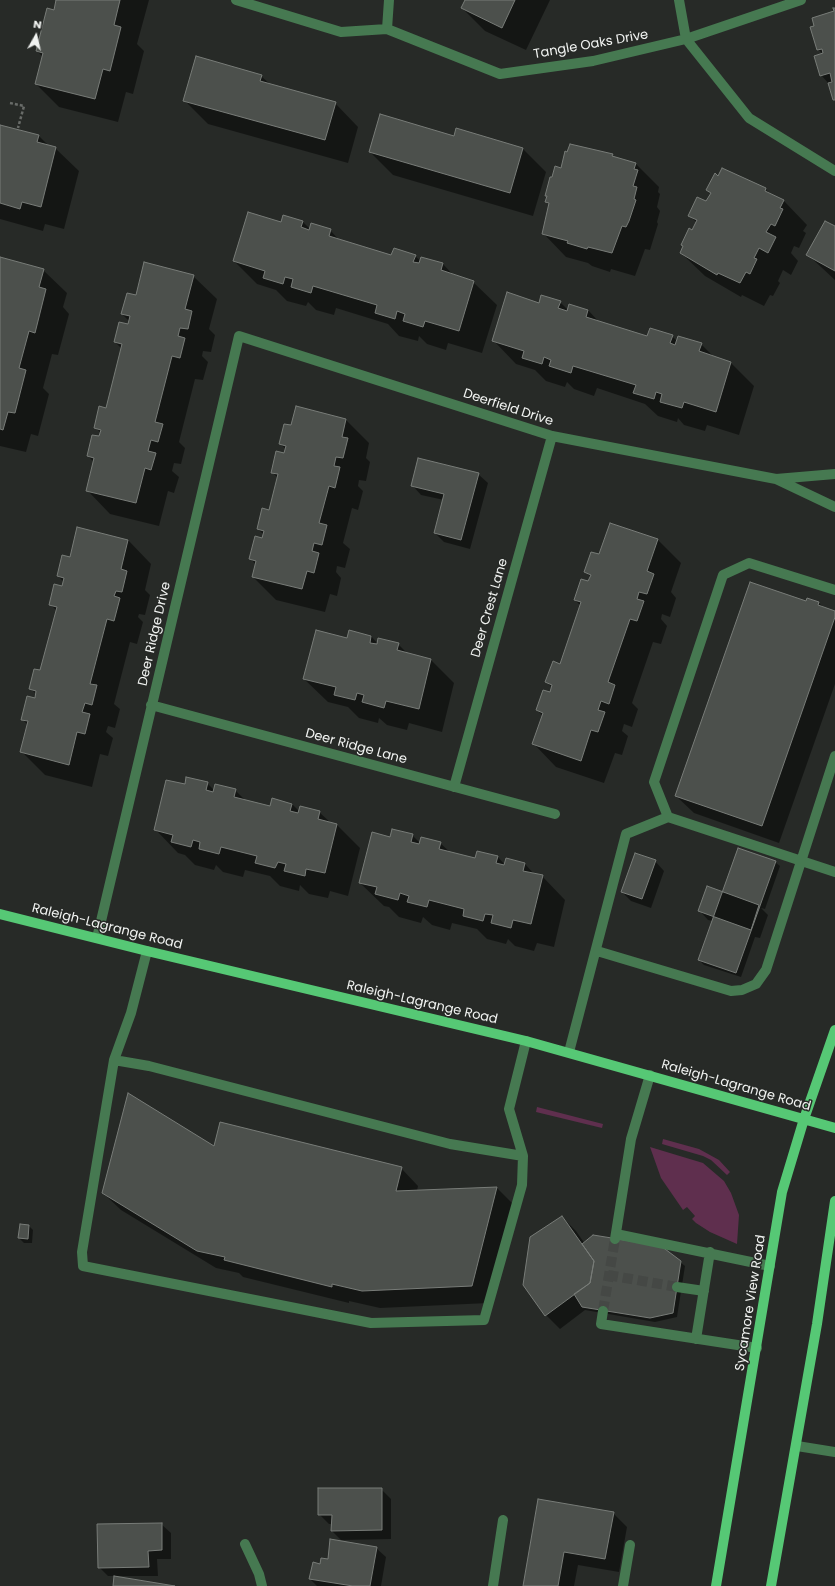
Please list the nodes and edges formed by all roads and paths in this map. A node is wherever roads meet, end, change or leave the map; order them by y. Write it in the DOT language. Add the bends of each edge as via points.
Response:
graph roads {
  1 [pos="236,0"];
  2 [pos="389,0"];
  3 [pos="679,0"];
  4 [pos="801,0"];
  5 [pos="387,29"];
  6 [pos="686,39"];
  7 [pos="10,103"];
  8 [pos="18,128"];
  9 [pos="835,171"];
  10 [pos="239,336"];
  11 [pos="552,436"];
  12 [pos="835,474"];
  13 [pos="776,479"];
  14 [pos="835,507"];
  15 [pos="835,590"];
  16 [pos="151,705"];
  17 [pos="835,756"];
  18 [pos="454,787"];
  19 [pos="555,814"];
  20 [pos="668,816"];
  21 [pos="801,860"];
  22 [pos="835,872"];
  23 [pos="0,914"];
  24 [pos="97,938"];
  25 [pos="147,951"];
  26 [pos="597,951"];
  27 [pos="835,1030"];
  28 [pos="526,1041"];
  29 [pos="569,1052"];
  30 [pos="114,1060"];
  31 [pos="650,1075"];
  32 [pos="804,1119"];
  33 [pos="835,1128"];
  34 [pos="523,1156"];
  35 [pos="835,1201"];
  36 [pos="710,1252"];
  37 [pos="770,1266"];
  38 [pos="677,1287"];
  39 [pos="704,1291"];
  40 [pos="603,1311"];
  41 [pos="696,1339"];
  42 [pos="757,1348"];
  43 [pos="797,1446"];
  44 [pos="835,1452"];
  45 [pos="503,1520"];
  46 [pos="245,1544"];
  47 [pos="630,1545"];
  48 [pos="262,1586"];
  49 [pos="492,1586"];
  50 [pos="623,1586"];
  51 [pos="716,1586"];
  52 [pos="771,1586"];
  1 -- 5 [label="street, Tangle Oaks Drive" via="341,32"];
  2 -- 5 [label="street"];
  3 -- 6 [label="street"];
  4 -- 6 [label="street, Tangle Oaks Drive"];
  5 -- 6 [label="street, Tangle Oaks Drive" via="500,74 593,61"];
  6 -- 9 [label="street" via="749,118"];
  7 -- 8 [label="path" via="24,106"];
  10 -- 11 [label="street, Deerfield Drive"];
  10 -- 16 [label="street, Deer Ridge Drive"];
  11 -- 13 [label="street, Deerfield Drive"];
  11 -- 18 [label="street, Deer Crest Lane"];
  12 -- 13 [label="street, Deerfield Drive"];
  13 -- 14 [label="street, Deerfield Drive"];
  15 -- 20 [label="street" via="749,563 723,575 654,782"];
  16 -- 18 [label="street, Deer Ridge Lane"];
  16 -- 24 [label="street, Deer Ridge Drive"];
  17 -- 21 [label="street"];
  18 -- 19 [label="street, Deer Ridge Lane"];
  20 -- 21 [label="street"];
  20 -- 26 [label="street" via="626,834"];
  21 -- 22 [label="street"];
  21 -- 26 [label="street" via="766,970 756,984 731,992"];
  23 -- 24 [label="main road, Raleigh-Lagrange Road"];
  24 -- 25 [label="main road, Raleigh-Lagrange Road"];
  25 -- 28 [label="main road, Raleigh-Lagrange Road"];
  25 -- 30 [label="street"];
  26 -- 29 [label="street"];
  27 -- 32 [label="main road, Sycamore View Road"];
  28 -- 29 [label="main road, Raleigh-Lagrange Road"];
  28 -- 34 [label="street" via="509,1108"];
  29 -- 31 [label="main road, Raleigh-Lagrange Road"];
  30 -- 34 [label="street" via="149,1066 450,1144"];
  30 -- 34 [label="street" via="82,1252 83,1266 371,1322 484,1320 522,1185"];
  31 -- 32 [label="main road, Raleigh-Lagrange Road"];
  31 -- 36 [label="street" via="631,1139 615,1236"];
  32 -- 33 [label="main road, Raleigh-Lagrange Road"];
  32 -- 37 [label="main road, Sycamore View Road" via="782,1192"];
  35 -- 43 [label="main road"];
  36 -- 37 [label="street" via="738,1261"];
  36 -- 39 [label="street"];
  37 -- 42 [label="main road, Sycamore View Road"];
  38 -- 39 [label="street"];
  39 -- 41 [label="street"];
  40 -- 41 [label="street" via="600,1324"];
  41 -- 42 [label="street"];
  42 -- 51 [label="main road, Sycamore View Road"];
  43 -- 44 [label="street"];
  43 -- 52 [label="main road"];
  45 -- 49 [label="street"];
  46 -- 48 [label="street" via="260,1574"];
  47 -- 50 [label="street"];
}
